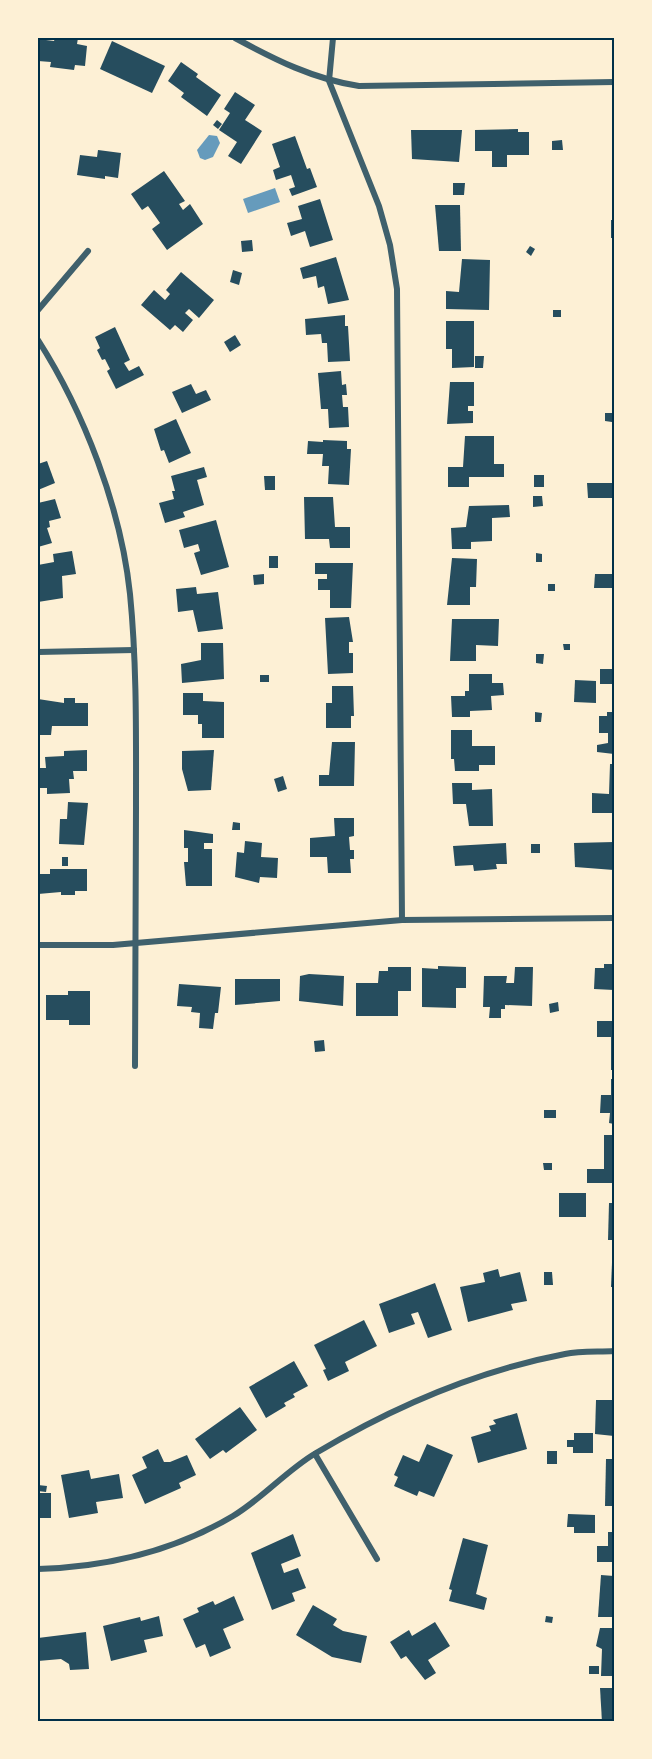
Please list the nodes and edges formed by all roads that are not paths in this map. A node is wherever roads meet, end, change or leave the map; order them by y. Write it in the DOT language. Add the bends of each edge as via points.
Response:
graph roads {
  1 [pos="236,38"];
  2 [pos="333,38"];
  3 [pos="329,81"];
  4 [pos="615,82"];
  5 [pos="88,251"];
  6 [pos="38,310"];
  7 [pos="38,340"];
  8 [pos="134,650"];
  9 [pos="38,651"];
  10 [pos="615,918"];
  11 [pos="402,920"];
  12 [pos="135,943"];
  13 [pos="38,945"];
  14 [pos="135,1066"];
  15 [pos="615,1351"];
  16 [pos="315,1454"];
  17 [pos="377,1559"];
  18 [pos="38,1569"];
  1 -- 3 [label="street" via="283,65"];
  2 -- 3 [label="street"];
  3 -- 4 [label="street" via="359,86"];
  3 -- 11 [label="street" via="379,206 397,290"];
  5 -- 6 [label="street"];
  7 -- 8 [label="street" via="85,429 106,488 130,592"];
  8 -- 9 [label="street"];
  8 -- 12 [label="street"];
  10 -- 11 [label="street"];
  11 -- 12 [label="street"];
  12 -- 13 [label="street"];
  12 -- 14 [label="street"];
  15 -- 16 [label="street" via="566,1353 466,1380 406,1404"];
  16 -- 17 [label="street"];
  16 -- 18 [label="street" via="234,1515 189,1539 141,1555"];
}
